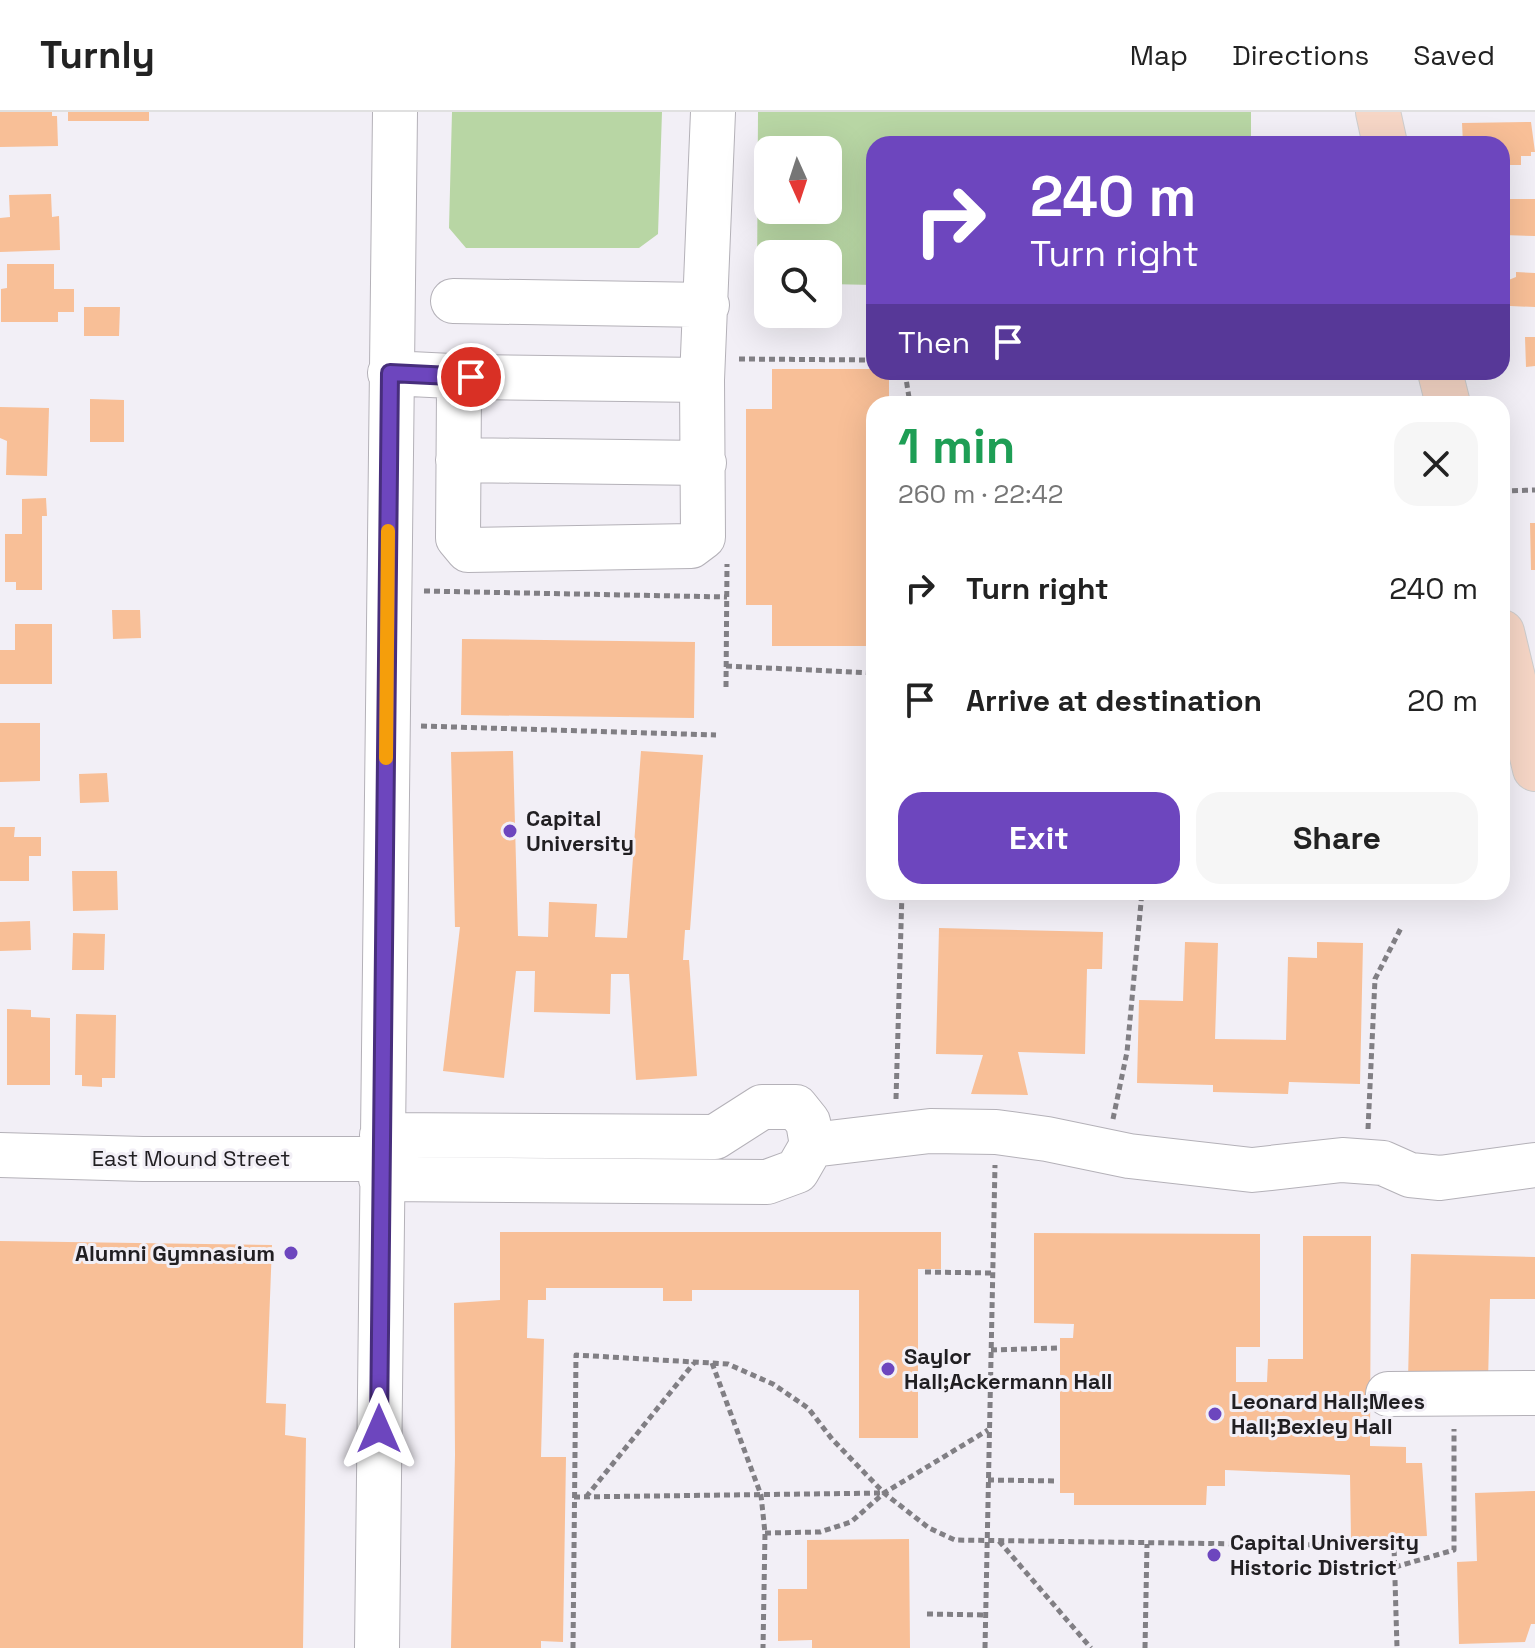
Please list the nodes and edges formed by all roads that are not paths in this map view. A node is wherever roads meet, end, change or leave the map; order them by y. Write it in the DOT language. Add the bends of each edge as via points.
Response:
graph roads {
  1 [pos="395,112"];
  2 [pos="713,112"];
  3 [pos="1378,112"];
  4 [pos="1383,136"];
  5 [pos="453,301"];
  6 [pos="707,305"];
  7 [pos="715,370"];
  8 [pos="390,373"];
  9 [pos="471,377"];
  10 [pos="458,460"];
  11 [pos="704,463"];
  12 [pos="1510,665"];
  13 [pos="1535,769"];
  14 [pos="812,1145"];
  15 [pos="0,1155"];
  16 [pos="381,1158"];
  17 [pos="1535,1165"];
  18 [pos="1535,1393"];
  19 [pos="1388,1394"];
  20 [pos="377,1648"];
  1 -- 8 [label="street"];
  2 -- 6 [label="street"];
  3 -- 4 [label="main road"];
  5 -- 6 [label="street"];
  6 -- 7 [label="street"];
  7 -- 9 [label="street"];
  7 -- 11 [label="street"];
  8 -- 9 [label="street"];
  8 -- 16 [label="street"];
  9 -- 10 [label="street" via="459,390"];
  10 -- 11 [label="street"];
  10 -- 11 [label="street" via="458,538 468,550 691,546 703,537"];
  12 -- 13 [label="main road"];
  14 -- 16 [label="street" via="797,1171 767,1182"];
  14 -- 16 [label="street" via="808,1122 796,1107 762,1107 715,1137"];
  14 -- 17 [label="street" via="930,1131 996,1132 1252,1170 1342,1160 1383,1163 1410,1175 1440,1178"];
  15 -- 16 [label="street, East Mound Street"];
  16 -- 20 [label="street"];
  18 -- 19 [label="street"];
}
